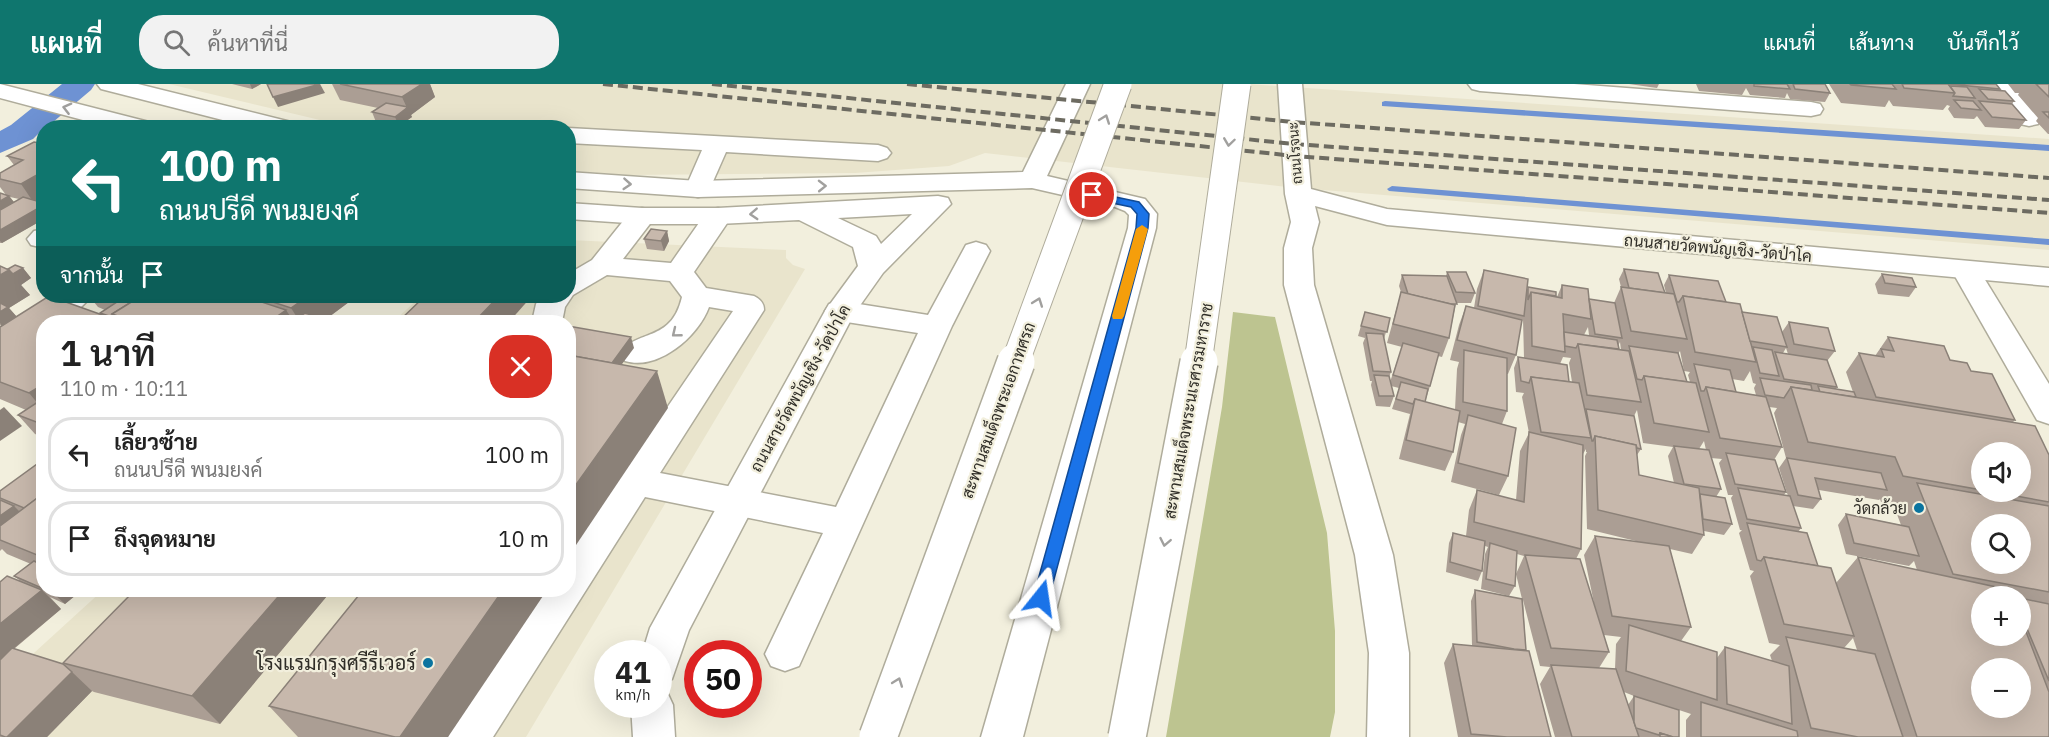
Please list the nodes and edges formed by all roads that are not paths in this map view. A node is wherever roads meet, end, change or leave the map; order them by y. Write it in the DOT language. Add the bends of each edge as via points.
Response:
graph roads {
  1 [pos="109,84"];
  2 [pos="1078,84"];
  3 [pos="1118,84"];
  4 [pos="1237,84"];
  5 [pos="1290,84"];
  6 [pos="1480,84"];
  7 [pos="2000,84"];
  8 [pos="0,91"];
  9 [pos="1811,109"];
  10 [pos="2029,119"];
  11 [pos="113,120"];
  12 [pos="225,120"];
  13 [pos="576,135"];
  14 [pos="717,144"];
  15 [pos="878,153"];
  16 [pos="1032,180"];
  17 [pos="576,181"];
  18 [pos="698,189"];
  19 [pos="1092,195"];
  20 [pos="938,204"];
  21 [pos="1301,208"];
  22 [pos="576,212"];
  23 [pos="793,212"];
  24 [pos="642,216"];
  25 [pos="718,216"];
  26 [pos="976,251"];
  27 [pos="602,266"];
  28 [pos="873,267"];
  29 [pos="1966,271"];
  30 [pos="2049,277"];
  31 [pos="576,282"];
  32 [pos="688,285"];
  33 [pos="65,303"];
  34 [pos="840,311"];
  35 [pos="46,315"];
  36 [pos="36,321"];
  37 [pos="937,326"];
  38 [pos="0,344"];
  39 [pos="636,354"];
  40 [pos="2049,412"];
  41 [pos="635,482"];
  42 [pos="738,502"];
  43 [pos="846,523"];
  44 [pos="576,573"];
  45 [pos="560,597"];
  46 [pos="666,640"];
  47 [pos="785,654"];
  48 [pos="653,718"];
  49 [pos="469,737"];
  50 [pos="654,737"];
  51 [pos="878,737"];
  52 [pos="1002,737"];
  53 [pos="1127,737"];
  54 [pos="1388,737"];
  1 -- 12 [label="main road" via="193,105"];
  2 -- 16 [label="main road"];
  51 -- 3 [label="main road, สะพานสมเด็จพระเอกาทศรถ, one-way, bridge"];
  4 -- 53 [label="main road, สะพานสมเด็จพระนเรศวรมหาราช, one-way, bridge" via="1194,394"];
  5 -- 21 [label="main road, ถนนโรจนะ"];
  6 -- 9 [label="main road"];
  7 -- 10 [label="main road"];
  11 -- 8 [label="main road, one-way"];
  13 -- 14 [label="main road"];
  14 -- 15 [label="main road"];
  14 -- 18 [label="main road"];
  18 -- 16 [label="main road, one-way"];
  16 -- 19 [label="main road"];
  17 -- 18 [label="main road, one-way"];
  19 -- 20 [label="main road"];
  19 -- 52 [label="main road" via="1135,205 1143,214 1142,228"];
  20 -- 23 [label="main road"];
  20 -- 28 [label="main road, ถนนสายวัดพนัญเชิง-วัดป่าโค"];
  21 -- 29 [label="main road, ถนนสายวัดพนัญเชิง-วัดป่าโค" via="1343,223 1387,217"];
  21 -- 54 [label="main road" via="1299,285 1374,555 1389,653"];
  22 -- 24 [label="main road"];
  23 -- 25 [label="main road, one-way"];
  23 -- 28 [label="main road" via="810,214 866,242"];
  24 -- 25 [label="main road"];
  24 -- 27 [label="main road"];
  25 -- 32 [label="main road"];
  26 -- 37 [label="main road"];
  27 -- 31 [label="main road"];
  27 -- 32 [label="main road"];
  28 -- 34 [label="main road, ถนนสายวัดพนัญเชิง-วัดป่าโค"];
  29 -- 30 [label="main road, ถนนสายวัดพนัญเชิง-วัดป่าโค"];
  29 -- 40 [label="main road"];
  32 -- 39 [label="main road, one-way" via="694,312 684,327 666,341"];
  32 -- 41 [label="main road" via="743,303 748,310"];
  33 -- 35 [label="main road"];
  34 -- 37 [label="main road"];
  34 -- 42 [label="main road, ถนนสายวัดพนัญเชิง-วัดป่าโค"];
  36 -- 38 [label="main road"];
  37 -- 43 [label="main road"];
  41 -- 42 [label="main road"];
  41 -- 44 [label="main road"];
  42 -- 43 [label="main road"];
  42 -- 46 [label="main road, ถนนสายวัดพนัญเชิง-วัดป่าโค"];
  43 -- 47 [label="main road"];
  45 -- 49 [label="main road"];
  48 -- 50 [label="main road"];
}
